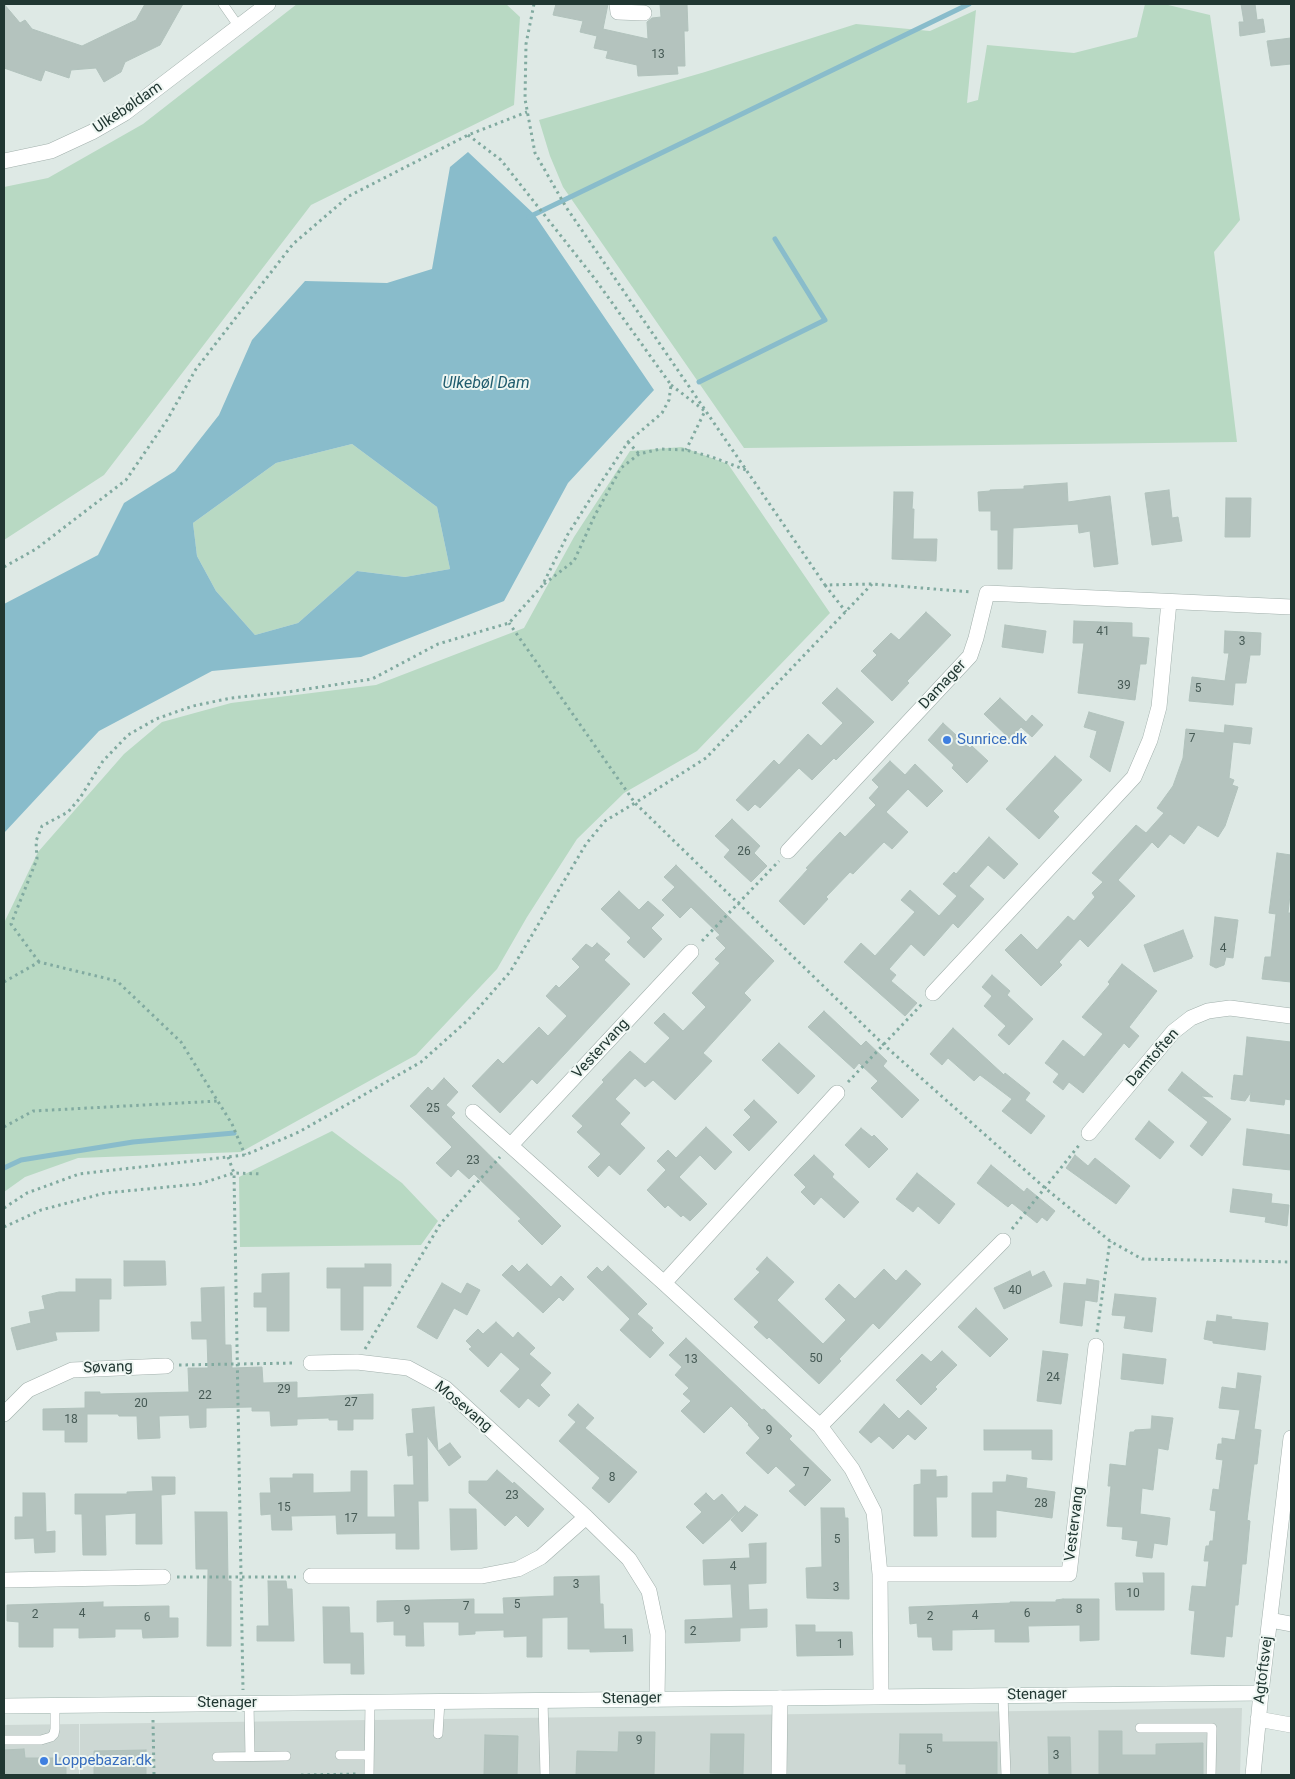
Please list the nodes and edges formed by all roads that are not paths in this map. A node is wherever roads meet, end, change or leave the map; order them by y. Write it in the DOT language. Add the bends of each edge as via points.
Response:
graph roads {
  1 [pos="223,4"];
  2 [pos="268,4"];
  3 [pos="617,4"];
  4 [pos="644,13"];
  5 [pos="239,27"];
  6 [pos="4,162"];
  7 [pos="1169,602"];
  8 [pos="1291,607"];
  9 [pos="788,851"];
  10 [pos="691,952"];
  11 [pos="932,993"];
  12 [pos="1291,1016"];
  13 [pos="837,1093"];
  14 [pos="473,1112"];
  15 [pos="1090,1133"];
  16 [pos="511,1145"];
  17 [pos="1003,1241"];
  18 [pos="664,1283"];
  19 [pos="1096,1346"];
  20 [pos="311,1363"];
  21 [pos="166,1366"];
  22 [pos="4,1414"];
  23 [pos="820,1426"];
  24 [pos="1291,1438"];
  25 [pos="586,1517"];
  26 [pos="1287,1520"];
  27 [pos="880,1574"];
  28 [pos="312,1576"];
  29 [pos="163,1577"];
  30 [pos="4,1580"];
  31 [pos="1270,1620"];
  32 [pos="1291,1624"];
  33 [pos="1260,1692"];
  34 [pos="1003,1695"];
  35 [pos="881,1696"];
  36 [pos="780,1698"];
  37 [pos="657,1699"];
  38 [pos="543,1700"];
  39 [pos="440,1701"];
  40 [pos="370,1702"];
  41 [pos="246,1703"];
  42 [pos="4,1706"];
  43 [pos="55,1706"];
  44 [pos="1258,1719"];
  45 [pos="1291,1725"];
  46 [pos="1140,1728"];
  47 [pos="438,1734"];
  48 [pos="4,1740"];
  49 [pos="340,1755"];
  50 [pos="369,1755"];
  51 [pos="250,1756"];
  52 [pos="286,1756"];
  53 [pos="217,1757"];
  54 [pos="369,1775"];
  55 [pos="545,1775"];
  56 [pos="779,1775"];
  57 [pos="1006,1775"];
  58 [pos="1211,1775"];
  59 [pos="1253,1775"];
  1 -- 5 [label="lane"];
  2 -- 5 [label="street, Ulkebøldam"];
  3 -- 4 [label="street" via="618,12"];
  5 -- 6 [label="street, Ulkebøldam" via="125,113 92,132 51,150"];
  7 -- 8 [label="street"];
  7 -- 9 [label="street, Damager" via="987,593 970,656"];
  7 -- 11 [label="street" via="1159,707 1150,740 1134,776"];
  10 -- 16 [label="street, Vestervang"];
  12 -- 15 [label="street, Damtoften" via="1230,1008 1208,1010 1191,1018 1173,1032"];
  13 -- 18 [label="street"];
  14 -- 16 [label="street"];
  16 -- 18 [label="street"];
  17 -- 23 [label="street"];
  18 -- 23 [label="street"];
  19 -- 27 [label="street, Vestervang" via="1069,1574"];
  20 -- 25 [label="street, Mosevang" via="358,1362 408,1368 445,1388"];
  21 -- 22 [label="street, Søvang" via="72,1370 28,1390"];
  23 -- 27 [label="street" via="852,1469 874,1512"];
  24 -- 26 [label="street, Agtoftsvej"];
  25 -- 28 [label="street" via="541,1557 518,1569 482,1576"];
  25 -- 37 [label="street, Mosevang" via="629,1559 649,1591 658,1634"];
  26 -- 31 [label="street, Agtoftsvej"];
  27 -- 35 [label="street"];
  29 -- 30 [label="street"];
  31 -- 32 [label="street, Agtoftsvej"];
  31 -- 33 [label="street, Agtoftsvej"];
  33 -- 34 [label="street, Stenager"];
  33 -- 44 [label="street, Agtoftsvej"];
  34 -- 35 [label="street, Stenager"];
  34 -- 57 [label="lane"];
  35 -- 36 [label="street, Stenager"];
  36 -- 37 [label="street, Stenager"];
  36 -- 56 [label="street"];
  37 -- 38 [label="street, Stenager"];
  38 -- 39 [label="street, Stenager"];
  38 -- 55 [label="lane"];
  39 -- 40 [label="street, Stenager"];
  39 -- 47 [label="lane"];
  40 -- 41 [label="street, Stenager"];
  40 -- 50 [label="lane"];
  41 -- 43 [label="street, Stenager"];
  41 -- 51 [label="lane"];
  42 -- 43 [label="street, Stenager"];
  43 -- 48 [label="lane" via="56,1729 51,1737"];
  44 -- 45 [label="street, Agtoftsvej"];
  44 -- 59 [label="street, Agtoftsvej"];
  46 -- 58 [label="lane" via="1212,1728"];
  49 -- 50 [label="lane"];
  50 -- 54 [label="lane"];
  51 -- 52 [label="lane"];
  51 -- 53 [label="lane"];
}
